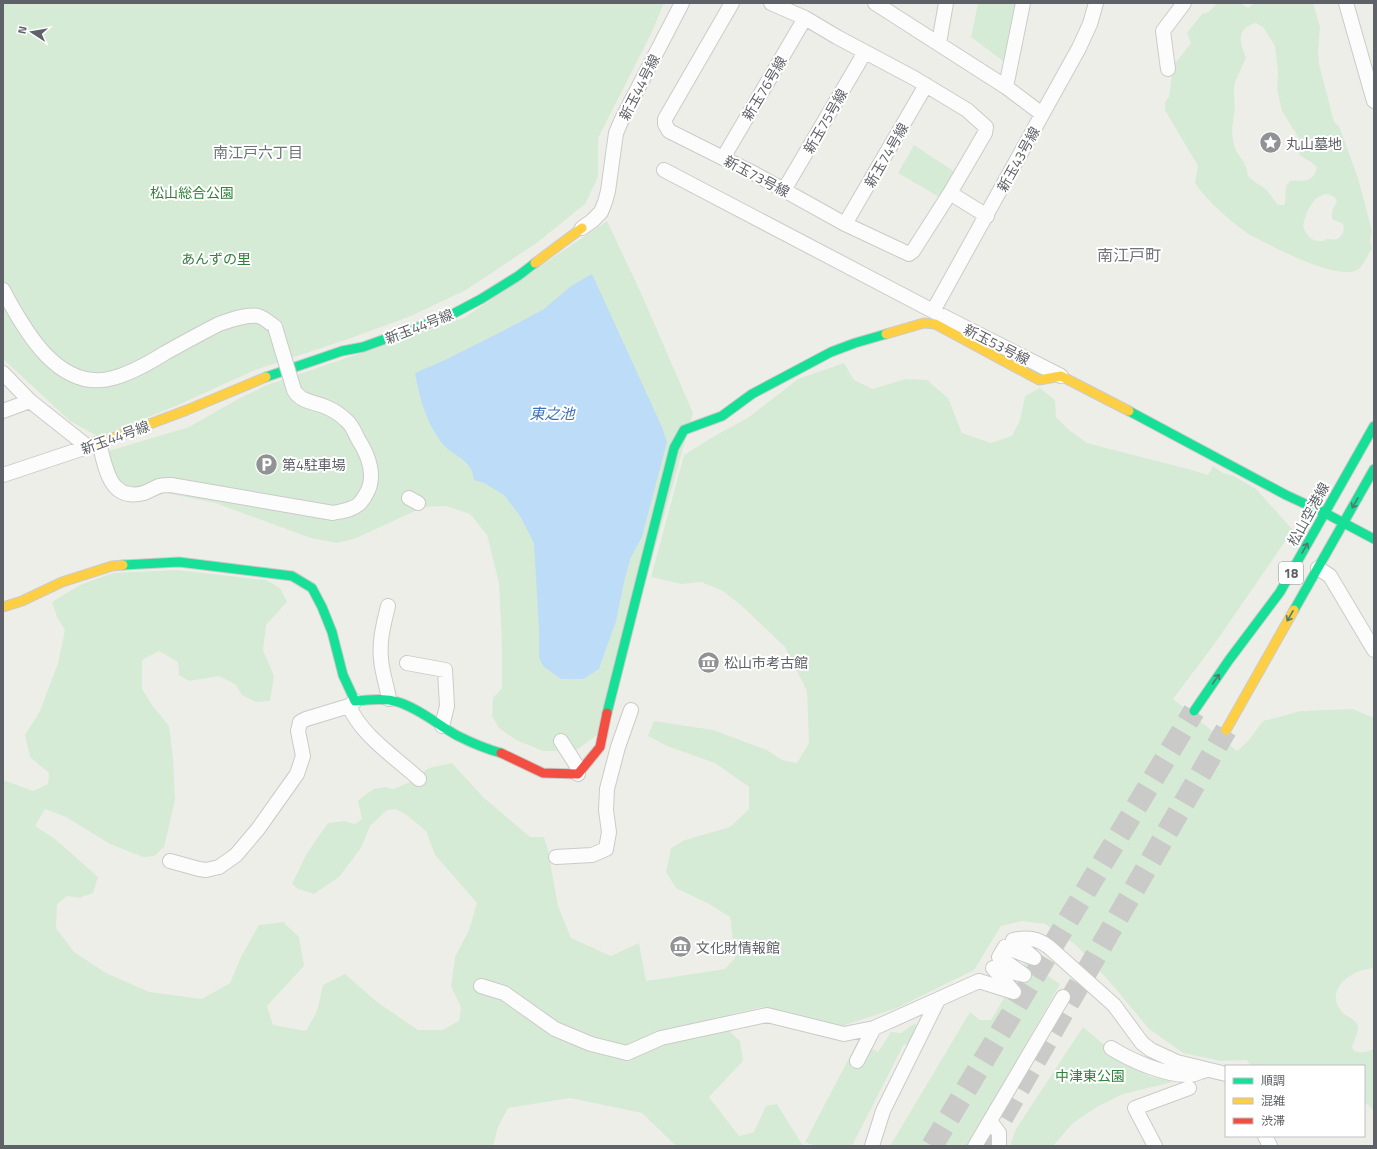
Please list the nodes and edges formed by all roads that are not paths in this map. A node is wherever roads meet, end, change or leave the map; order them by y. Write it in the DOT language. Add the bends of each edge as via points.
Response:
graph roads {
  1 [pos="682,3"];
  2 [pos="732,3"];
  3 [pos="771,3"];
  4 [pos="875,3"];
  5 [pos="946,3"];
  6 [pos="1023,3"];
  7 [pos="1096,3"];
  8 [pos="1184,3"];
  9 [pos="1346,3"];
  10 [pos="805,18"];
  11 [pos="939,43"];
  12 [pos="865,52"];
  13 [pos="1168,70"];
  14 [pos="926,85"];
  15 [pos="1006,86"];
  16 [pos="1374,101"];
  17 [pos="1042,114"];
  18 [pos="723,158"];
  19 [pos="664,170"];
  20 [pos="784,190"];
  21 [pos="950,193"];
  22 [pos="987,216"];
  23 [pos="846,224"];
  24 [pos="582,228"];
  25 [pos="3,290"];
  26 [pos="933,311"];
  27 [pos="288,355"];
  28 [pos="3,373"];
  29 [pos="1061,376"];
  30 [pos="295,385"];
  31 [pos="30,401"];
  32 [pos="3,411"];
  33 [pos="1374,426"];
  34 [pos="94,445"];
  35 [pos="1374,469"];
  36 [pos="3,475"];
  37 [pos="1325,513"];
  38 [pos="1344,523"];
  39 [pos="1374,539"];
  40 [pos="1318,568"];
  41 [pos="388,606"];
  42 [pos="3,607"];
  43 [pos="1374,650"];
  44 [pos="407,663"];
  45 [pos="389,700"];
  46 [pos="352,703"];
  47 [pos="631,710"];
  48 [pos="1194,711"];
  49 [pos="442,726"];
  50 [pos="1226,730"];
  51 [pos="561,741"];
  52 [pos="578,774"];
  53 [pos="420,779"];
  54 [pos="556,857"];
  55 [pos="170,861"];
  56 [pos="481,986"];
  57 [pos="1063,997"];
  58 [pos="938,1000"];
  59 [pos="874,1028"];
  60 [pos="1110,1048"];
  61 [pos="857,1061"];
  62 [pos="1205,1070"];
  63 [pos="1225,1074"];
  64 [pos="1189,1088"];
  65 [pos="990,1121"];
  66 [pos="1266,1137"];
  67 [pos="872,1146"];
  68 [pos="975,1146"];
  69 [pos="999,1146"];
  70 [pos="1155,1146"];
  71 [pos="1270,1146"];
  1 -- 24 [label="street, 新玉44号線" via="616,133 608,190 601,212"];
  2 -- 18 [label="street, 新玉73号線" via="665,119 669,131"];
  3 -- 10 [label="street, 新玉73号線"];
  4 -- 11 [label="street"];
  5 -- 11 [label="street"];
  6 -- 15 [label="street"];
  7 -- 17 [label="street, 新玉43号線" via="1079,48"];
  8 -- 13 [label="street" via="1163,31"];
  9 -- 16 [label="street"];
  10 -- 12 [label="street, 新玉73号線"];
  10 -- 18 [label="street, 新玉76号線"];
  11 -- 15 [label="street"];
  12 -- 14 [label="street, 新玉73号線"];
  12 -- 20 [label="street, 新玉75号線"];
  14 -- 21 [label="street, 新玉73号線" via="967,110 986,127"];
  14 -- 23 [label="street, 新玉74号線"];
  15 -- 17 [label="street"];
  17 -- 22 [label="street, 新玉43号線"];
  18 -- 20 [label="street, 新玉73号線"];
  19 -- 26 [label="street, 新玉53号線"];
  20 -- 23 [label="street, 新玉73号線"];
  21 -- 22 [label="street"];
  21 -- 23 [label="street, 新玉73号線" via="909,254"];
  22 -- 26 [label="street, 新玉43号線"];
  24 -- 34 [label="street, 新玉44号線" via="518,276 449,316 363,347 342,351 277,372"];
  25 -- 30 [label="street, bridge" via="35,343 56,365 82,379 103,380 132,372 219,324 259,316 274,327"];
  26 -- 29 [label="street, 新玉53号線"];
  27 -- 30 [label="street"];
  28 -- 31 [label="street"];
  29 -- 37 [label="street"];
  29 -- 52 [label="street" via="1039,380 935,324 924,323 831,352 752,394 722,416 684,430 674,448 600,747"];
  30 -- 34 [label="street" via="297,394 302,398 325,407 347,421 363,446 372,477 369,489 359,504 346,511 333,513 171,485 127,494 114,487"];
  31 -- 32 [label="street"];
  31 -- 34 [label="street"];
  33 -- 37 [label="street, 松山空港線 / 18"];
  34 -- 36 [label="street, 新玉44号線"];
  35 -- 38 [label="street, 18, one-way"];
  37 -- 38 [label="street"];
  48 -- 37 [label="street, 松山空港線 / 18, one-way" via="1280,592"];
  38 -- 39 [label="street"];
  38 -- 40 [label="street, 18"];
  40 -- 43 [label="street" via="1330,576"];
  40 -- 50 [label="street, 18, one-way"];
  41 -- 45 [label="street" via="382,629 381,659"];
  42 -- 46 [label="street" via="62,582 112,566 179,562 292,576 312,588 322,607 332,632"];
  44 -- 49 [label="street" via="445,670 447,706"];
  45 -- 46 [label="street" via="382,698"];
  45 -- 49 [label="street" via="412,708"];
  46 -- 53 [label="street" via="351,712 365,731"];
  46 -- 55 [label="street" via="300,722 298,731 303,756 297,774 236,855 218,867 206,870"];
  47 -- 54 [label="street" via="607,789 609,832 606,849 592,855"];
  49 -- 52 [label="street" via="458,736 543,773"];
  51 -- 52 [label="street" via="577,766"];
  56 -- 59 [label="street" via="504,993 555,1029 591,1044 627,1053 661,1038 767,1015 844,1034"];
  57 -- 65 [label="street"];
  58 -- 59 [label="street"];
  58 -- 62 [label="street" via="979,981 1014,992 993,968 1024,975 999,957 1004,947 1034,958 1013,940 1033,938 1049,947 1114,1005 1142,1043 1151,1050 1177,1062"];
  58 -- 67 [label="street" via="883,1111"];
  59 -- 61 [label="street"];
  60 -- 62 [label="street" via="1146,1066 1181,1075 1191,1075"];
  62 -- 63 [label="street"];
  64 -- 70 [label="street" via="1135,1108"];
  65 -- 68 [label="street"];
  65 -- 69 [label="street" via="999,1133"];
  66 -- 71 [label="street"];
}
